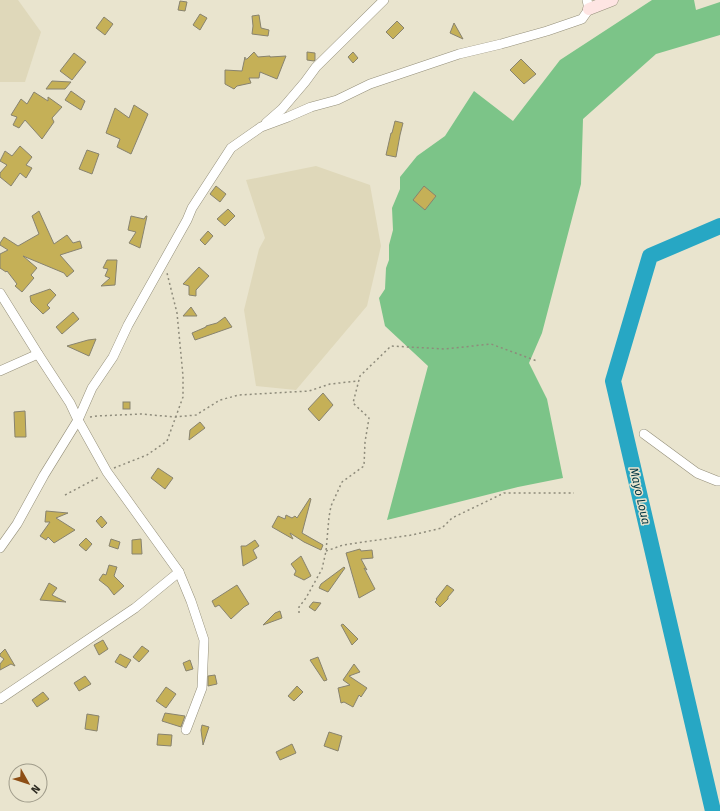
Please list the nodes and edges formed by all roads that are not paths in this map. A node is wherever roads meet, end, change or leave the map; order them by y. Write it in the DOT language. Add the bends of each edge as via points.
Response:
graph roads {
  1 [pos="384,0"];
  2 [pos="612,0"];
  3 [pos="588,4"];
  4 [pos="261,127"];
  5 [pos="0,293"];
  6 [pos="38,354"];
  7 [pos="0,371"];
  8 [pos="78,420"];
  9 [pos="644,434"];
  10 [pos="720,481"];
  11 [pos="0,548"];
  12 [pos="180,572"];
  13 [pos="0,699"];
  14 [pos="186,730"];
  1 -- 4 [label="street" via="316,67 282,109"];
  2 -- 3 [label="main road"];
  3 -- 4 [label="street" via="582,19 459,54 370,84 337,100 311,107"];
  4 -- 8 [label="street" via="231,148 192,208 113,356 92,388"];
  5 -- 6 [label="street"];
  6 -- 7 [label="street"];
  6 -- 8 [label="street"];
  8 -- 11 [label="street"];
  8 -- 12 [label="street" via="107,472"];
  9 -- 10 [label="street" via="697,473"];
  12 -- 13 [label="street" via="135,608"];
  12 -- 14 [label="street" via="204,640 202,688"];
}
